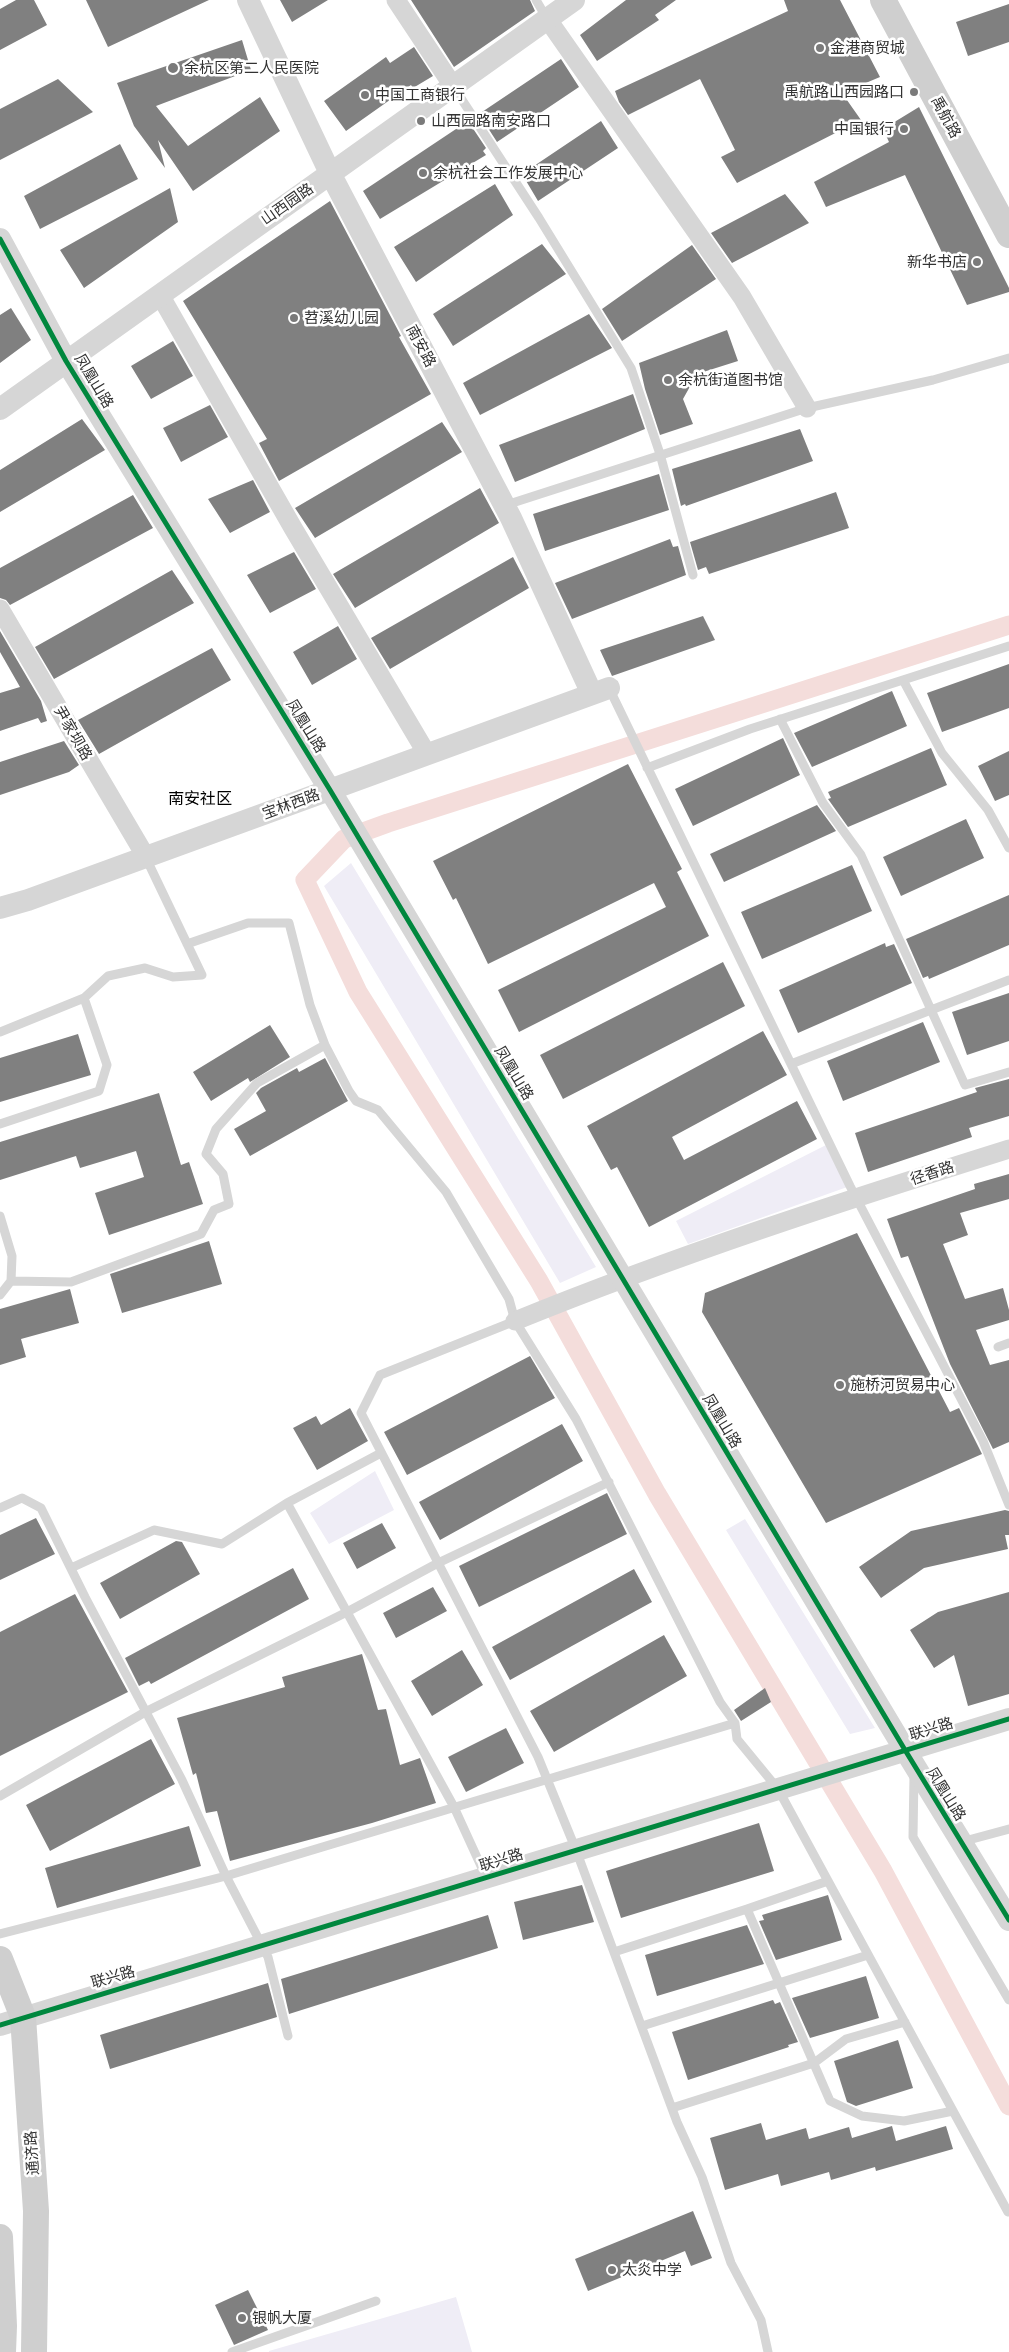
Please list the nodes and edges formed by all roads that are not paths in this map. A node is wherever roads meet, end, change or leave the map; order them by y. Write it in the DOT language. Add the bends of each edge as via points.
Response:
graph roads {
  1 [pos="248,0"];
  2 [pos="396,0"];
  3 [pos="536,0"];
  4 [pos="574,0"];
  5 [pos="882,0"];
  6 [pos="902,0"];
  7 [pos="547,18"];
  8 [pos="453,86"];
  9 [pos="330,173"];
  10 [pos="1009,197"];
  11 [pos="1009,235"];
  12 [pos="0,239"];
  13 [pos="160,295"];
  14 [pos="1009,358"];
  15 [pos="66,361"];
  16 [pos="807,408"];
  17 [pos="0,409"];
  18 [pos="660,454"];
  19 [pos="504,505"];
  20 [pos="693,575"];
  21 [pos="0,609"];
  22 [pos="1009,646"];
  23 [pos="902,680"];
  24 [pos="600,691"];
  25 [pos="780,719"];
  26 [pos="427,754"];
  27 [pos="647,768"];
  28 [pos="330,790"];
  29 [pos="1009,848"];
  30 [pos="146,857"];
  31 [pos="0,908"];
  32 [pos="187,944"];
  33 [pos="1009,980"];
  34 [pos="84,998"];
  35 [pos="932,1011"];
  36 [pos="0,1032"];
  37 [pos="325,1045"];
  38 [pos="791,1064"];
  39 [pos="1009,1072"];
  40 [pos="0,1124"];
  41 [pos="1009,1149"];
  42 [pos="856,1197"];
  43 [pos="0,1217"];
  44 [pos="622,1277"];
  45 [pos="11,1281"];
  46 [pos="0,1295"];
  47 [pos="523,1317"];
  48 [pos="1009,1343"];
  49 [pos="998,1347"];
  50 [pos="381,1453"];
  51 [pos="608,1482"];
  52 [pos="287,1503"];
  53 [pos="1009,1504"];
  54 [pos="0,1508"];
  55 [pos="438,1563"];
  56 [pos="71,1568"];
  57 [pos="347,1612"];
  58 [pos="146,1711"];
  59 [pos="1009,1718"];
  60 [pos="734,1723"];
  61 [pos="909,1758"];
  62 [pos="546,1779"];
  63 [pos="782,1788"];
  64 [pos="0,1796"];
  65 [pos="454,1807"];
  66 [pos="1009,1829"];
  67 [pos="961,1842"];
  68 [pos="576,1850"];
  69 [pos="226,1876"];
  70 [pos="486,1878"];
  71 [pos="828,1881"];
  72 [pos="747,1909"];
  73 [pos="1009,1920"];
  74 [pos="0,1934"];
  75 [pos="261,1946"];
  76 [pos="614,1952"];
  77 [pos="868,1955"];
  78 [pos="0,1959"];
  79 [pos="779,1984"];
  80 [pos="1009,2000"];
  81 [pos="11,2021"];
  82 [pos="905,2022"];
  83 [pos="642,2026"];
  84 [pos="288,2036"];
  85 [pos="814,2063"];
  86 [pos="672,2108"];
  87 [pos="953,2111"];
  88 [pos="1008,2212"];
  89 [pos="0,2237"];
  90 [pos="376,2301"];
  91 [pos="3,2352"];
  92 [pos="34,2352"];
  93 [pos="232,2352"];
  94 [pos="768,2352"];
  1 -- 9 [label="street, 南安路"];
  2 -- 8 [label="street"];
  3 -- 7 [label="lane"];
  4 -- 7 [label="street, 山西园路"];
  5 -- 11 [label="main road, 禹航路"];
  6 -- 10 [label="main road, 禹航路" via="960,113"];
  7 -- 8 [label="street, 山西园路"];
  7 -- 16 [label="street" via="742,297"];
  8 -- 9 [label="street, 山西园路"];
  8 -- 18 [label="lane" via="631,368"];
  9 -- 13 [label="street, 山西园路"];
  9 -- 19 [label="street, 南安路"];
  12 -- 15 [label="street, 凤凰山路"];
  13 -- 15 [label="street, 山西园路"];
  13 -- 26 [label="street"];
  14 -- 16 [label="lane" via="933,380"];
  15 -- 17 [label="street, 山西园路"];
  15 -- 28 [label="street, 凤凰山路"];
  16 -- 18 [label="lane"];
  18 -- 19 [label="lane"];
  18 -- 20 [label="lane"];
  19 -- 24 [label="street, 南安路"];
  21 -- 30 [label="street, 尹家坝路"];
  22 -- 23 [label="lane"];
  23 -- 25 [label="lane"];
  23 -- 29 [label="lane" via="942,753 988,810"];
  24 -- 26 [label="street, 宝林西路"];
  24 -- 27 [label="lane" via="629,731"];
  25 -- 27 [label="lane"];
  25 -- 35 [label="lane" via="823,803 861,855"];
  26 -- 28 [label="street, 宝林西路"];
  27 -- 38 [label="lane"];
  28 -- 30 [label="street, 宝林西路"];
  28 -- 44 [label="street, 凤凰山路"];
  30 -- 31 [label="street, 宝林西路"];
  30 -- 32 [label="lane"];
  32 -- 34 [label="lane" via="202,975 173,977 145,968 108,976"];
  32 -- 37 [label="lane" via="248,923 289,923 310,1005"];
  33 -- 35 [label="lane"];
  34 -- 36 [label="lane"];
  34 -- 40 [label="lane" via="107,1065 99,1092"];
  35 -- 38 [label="lane"];
  35 -- 39 [label="lane" via="965,1085"];
  37 -- 45 [label="lane" via="257,1083 216,1129 206,1154 223,1174 229,1204 214,1210 201,1234 71,1282"];
  37 -- 47 [label="lane" via="356,1101 378,1110 446,1192"];
  38 -- 42 [label="lane"];
  41 -- 42 [label="street, 径香路"];
  42 -- 44 [label="street, 径香路"];
  42 -- 53 [label="lane" via="983,1441"];
  43 -- 45 [label="lane" via="12,1256"];
  44 -- 47 [label="street, 径香路"];
  44 -- 61 [label="street, 凤凰山路"];
  45 -- 46 [label="lane"];
  47 -- 50 [label="lane" via="380,1375 361,1413"];
  47 -- 51 [label="lane"];
  48 -- 49 [label="lane"];
  50 -- 52 [label="lane"];
  50 -- 55 [label="lane"];
  51 -- 55 [label="lane"];
  51 -- 60 [label="lane" via="720,1702"];
  52 -- 56 [label="lane" via="222,1544 154,1530"];
  52 -- 57 [label="lane"];
  54 -- 56 [label="lane" via="22,1498 42,1508"];
  55 -- 57 [label="lane"];
  55 -- 62 [label="lane" via="538,1757"];
  56 -- 58 [label="lane"];
  57 -- 58 [label="lane"];
  57 -- 65 [label="lane"];
  58 -- 64 [label="lane"];
  58 -- 69 [label="lane"];
  59 -- 61 [label="street, 联兴路"];
  60 -- 62 [label="lane"];
  60 -- 63 [label="lane" via="737,1739"];
  61 -- 63 [label="street, 联兴路" via="864,1763"];
  61 -- 67 [label="street, 凤凰山路"];
  61 -- 80 [label="lane" via="913,1837"];
  62 -- 65 [label="lane"];
  62 -- 68 [label="lane"];
  63 -- 68 [label="street, 联兴路"];
  63 -- 71 [label="lane"];
  65 -- 69 [label="lane"];
  65 -- 70 [label="lane"];
  66 -- 67 [label="lane"];
  67 -- 73 [label="street, 凤凰山路"];
  68 -- 70 [label="street, 联兴路"];
  68 -- 76 [label="lane"];
  69 -- 74 [label="lane"];
  69 -- 75 [label="lane"];
  70 -- 75 [label="street, 联兴路"];
  71 -- 72 [label="lane"];
  71 -- 77 [label="lane"];
  72 -- 76 [label="lane"];
  72 -- 79 [label="lane"];
  75 -- 81 [label="street, 联兴路"];
  75 -- 84 [label="lane" via="268,1957"];
  76 -- 83 [label="lane"];
  77 -- 79 [label="lane"];
  77 -- 82 [label="lane"];
  78 -- 81 [label="main road, 通济路"];
  79 -- 83 [label="lane"];
  79 -- 85 [label="lane"];
  81 -- 92 [label="main road, 通济路" via="36,2211"];
  82 -- 85 [label="lane" via="846,2039"];
  82 -- 87 [label="lane"];
  83 -- 86 [label="lane"];
  85 -- 86 [label="lane"];
  85 -- 87 [label="lane" via="830,2101 862,2116 904,2121"];
  86 -- 94 [label="lane" via="702,2177 731,2263 761,2320"];
  87 -- 88 [label="lane"];
  89 -- 91 [label="main road"];
  90 -- 93 [label="lane"];
}
